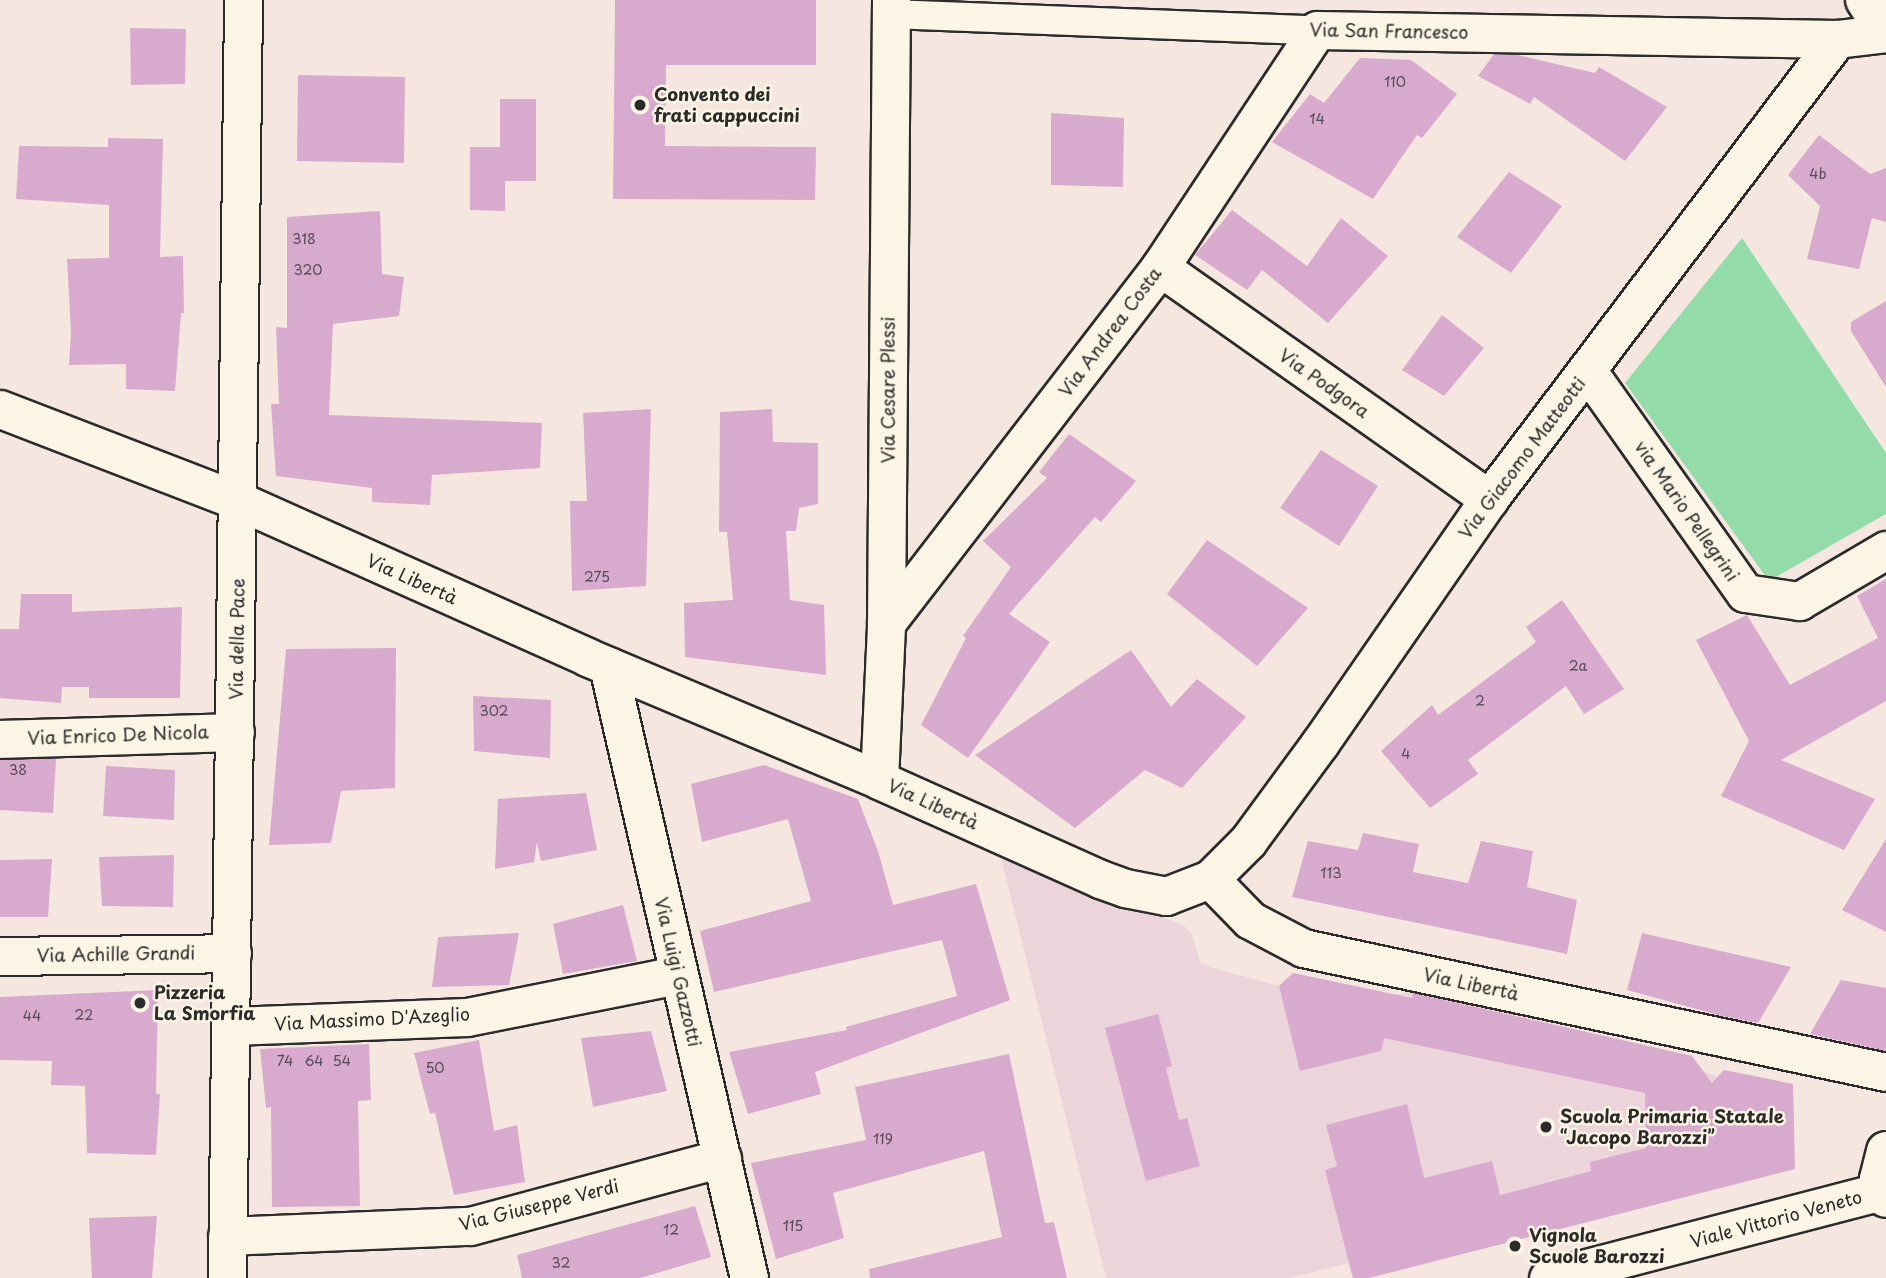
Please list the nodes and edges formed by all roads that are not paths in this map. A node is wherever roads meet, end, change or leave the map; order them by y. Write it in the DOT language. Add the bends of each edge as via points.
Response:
graph roads {
  1 [pos="243,0"];
  2 [pos="1865,0"];
  3 [pos="891,7"];
  4 [pos="1317,30"];
  5 [pos="1886,32"];
  6 [pos="1837,39"];
  7 [pos="1160,267"];
  8 [pos="1587,370"];
  9 [pos="0,409"];
  10 [pos="1489,499"];
  11 [pos="239,501"];
  12 [pos="1886,550"];
  13 [pos="886,623"];
  14 [pos="608,666"];
  15 [pos="235,732"];
  16 [pos="0,739"];
  17 [pos="880,780"];
  18 [pos="1210,879"];
  19 [pos="232,953"];
  20 [pos="0,956"];
  21 [pos="678,975"];
  22 [pos="230,1026"];
  23 [pos="1886,1072"];
  24 [pos="1886,1151"];
  25 [pos="722,1158"];
  26 [pos="1884,1195"];
  27 [pos="228,1236"];
  28 [pos="227,1278"];
  29 [pos="749,1278"];
  30 [pos="1548,1278"];
  1 -- 11 [label="street, Via della Pace"];
  2 -- 5 [label="main road"];
  3 -- 4 [label="street, Via San Francesco"];
  3 -- 13 [label="street, Via Cesare Plessi"];
  4 -- 6 [label="street, Via San Francesco"];
  4 -- 7 [label="street, Via Andrea Costa"];
  5 -- 6 [label="street, Via San Francesco"];
  6 -- 8 [label="street, Via Giacomo Matteotti"];
  7 -- 10 [label="street, Via Podgora"];
  7 -- 13 [label="street, Via Andrea Costa"];
  8 -- 10 [label="street, Via Giacomo Matteotti"];
  8 -- 12 [label="street, via Mario Pellegrini" via="1745,593 1800,601"];
  9 -- 11 [label="street, Via Libertà"];
  10 -- 18 [label="street, Via Giacomo Matteotti" via="1312,754 1248,841"];
  11 -- 14 [label="street, Via Libertà"];
  11 -- 15 [label="street, Via della Pace"];
  13 -- 17 [label="street, Via Cesare Plessi"];
  14 -- 17 [label="street, Via Libertà"];
  14 -- 21 [label="street, Via Luigi Gazzotti"];
  15 -- 16 [label="street, Via Enrico De Nicola"];
  15 -- 19 [label="street, Via della Pace"];
  17 -- 18 [label="street, Via Libertà" via="1125,888 1166,896"];
  18 -- 23 [label="street, Via Libertà" via="1250,920 1303,948"];
  19 -- 20 [label="street, Via Achille Grandi"];
  19 -- 22 [label="street, Via della Pace"];
  21 -- 22 [label="street, Via Massimo D'Azeglio" via="467,1017"];
  21 -- 25 [label="street, Via Luigi Gazzotti"];
  22 -- 27 [label="street, Via della Pace"];
  24 -- 26 [label="main road" via="1880,1167"];
  25 -- 27 [label="street, Via Giuseppe Verdi" via="470,1226"];
  25 -- 29 [label="street, Via Luigi Gazzotti"];
  26 -- 30 [label="street, Viale Vittorio Veneto"];
  27 -- 28 [label="street, Via della Pace"];
}
